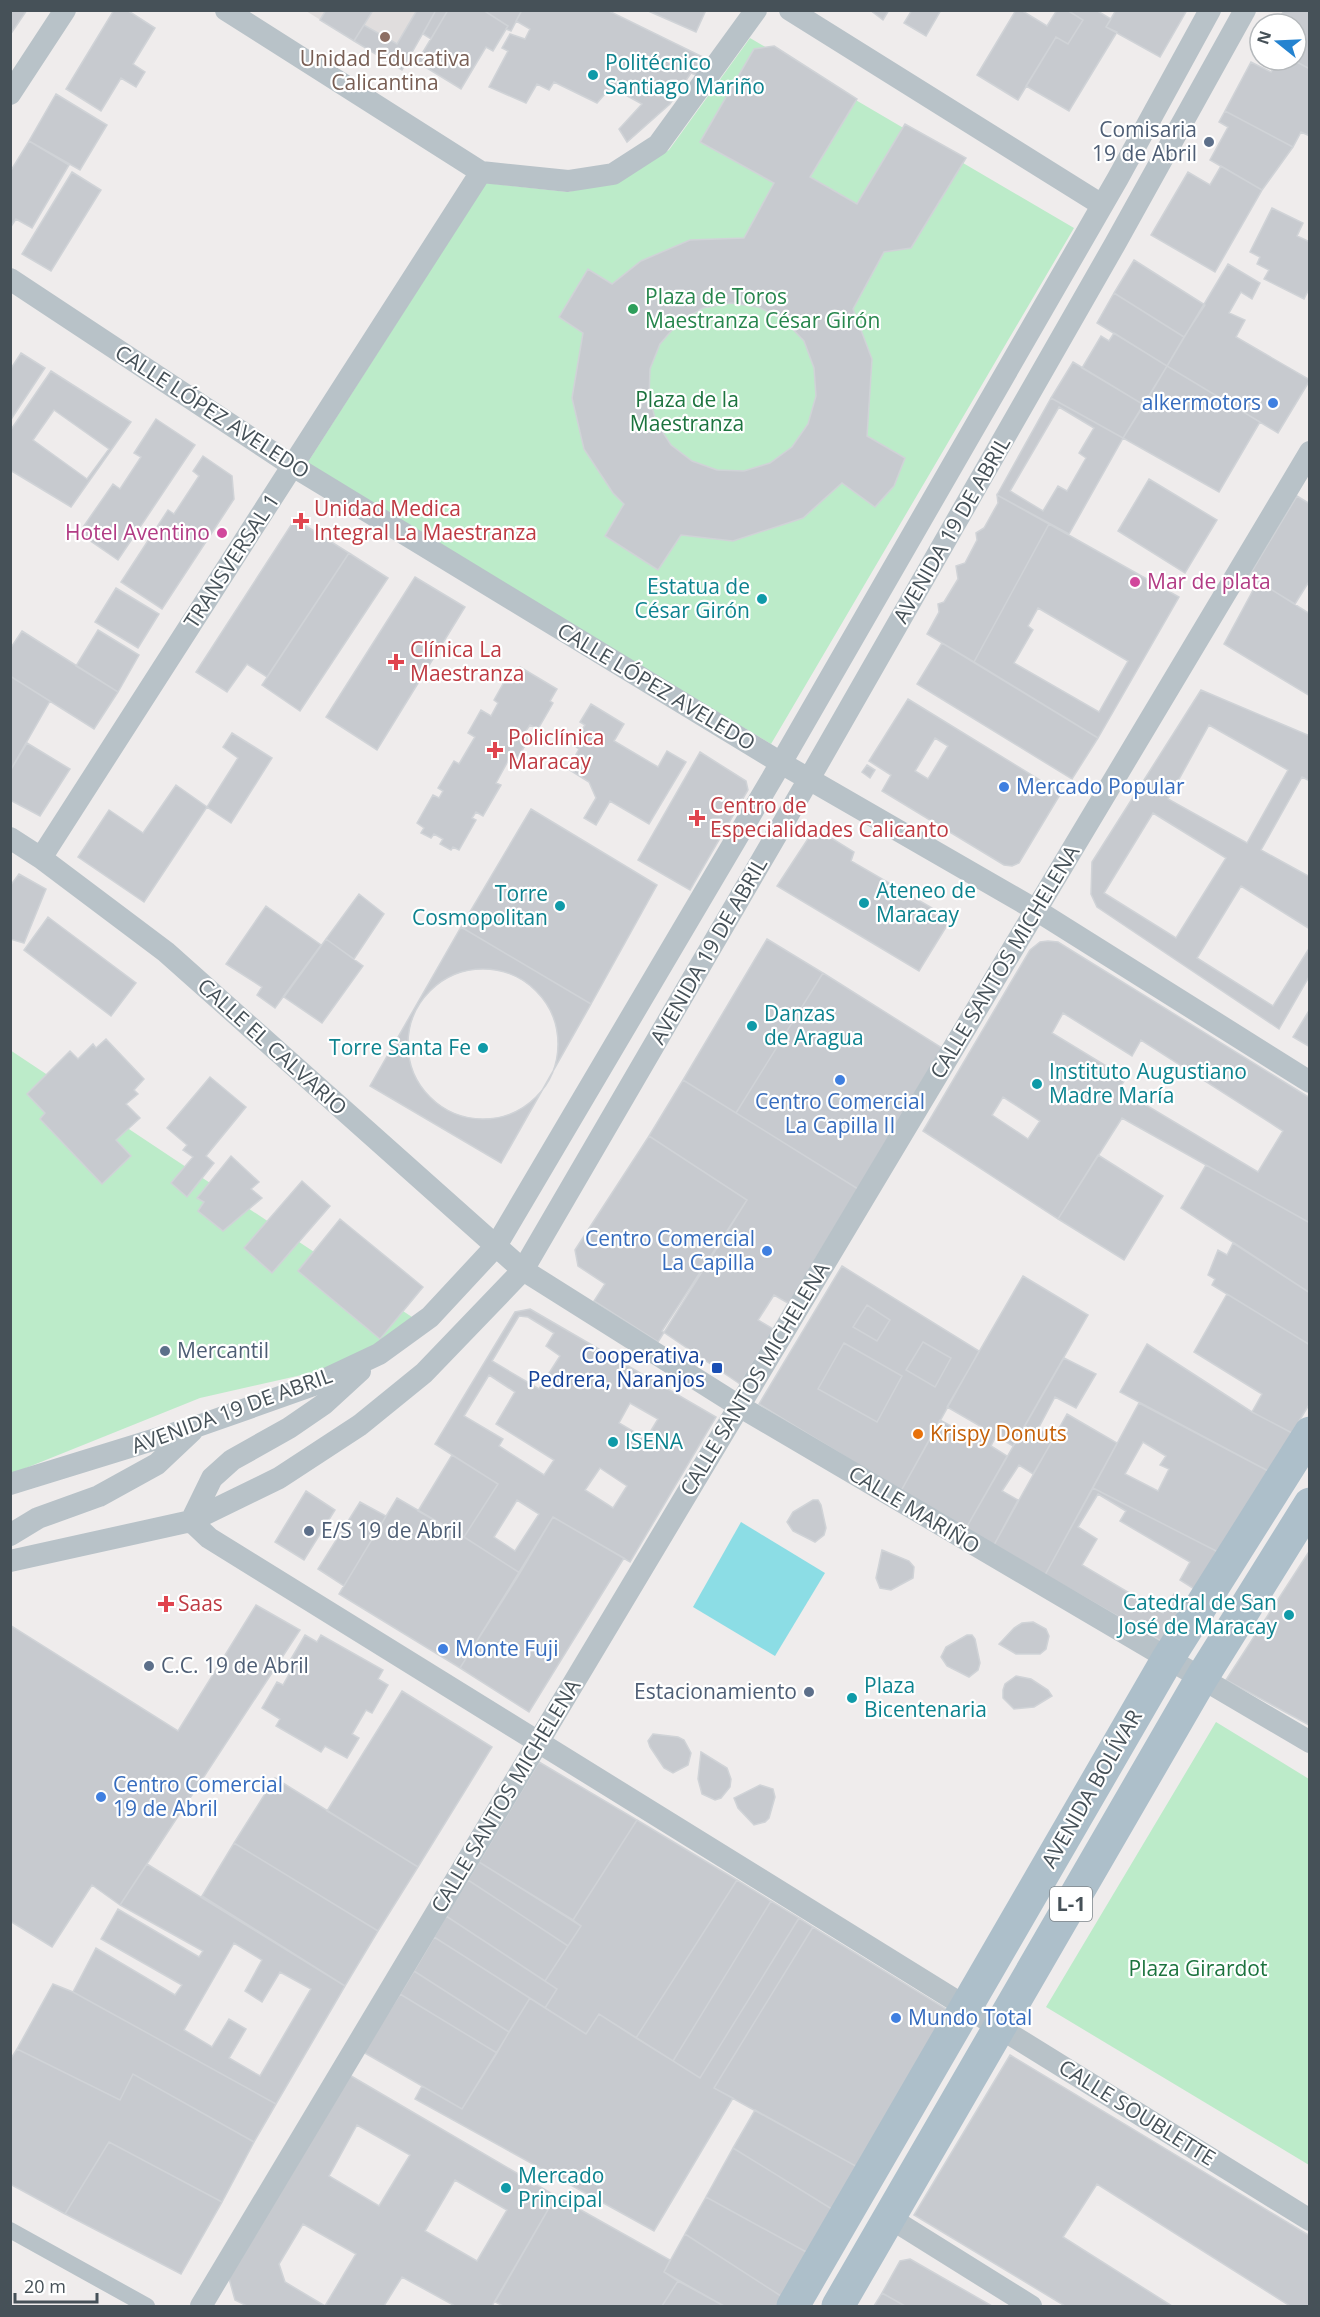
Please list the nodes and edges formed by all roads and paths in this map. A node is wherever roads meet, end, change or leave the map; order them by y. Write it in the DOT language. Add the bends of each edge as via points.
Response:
graph roads {
  1 [pos="65,10"];
  2 [pos="226,10"];
  3 [pos="756,10"];
  4 [pos="790,10"];
  5 [pos="1210,10"];
  6 [pos="1245,10"];
  7 [pos="10,94"];
  8 [pos="481,172"];
  9 [pos="1102,205"];
  10 [pos="10,279"];
  11 [pos="1310,452"];
  12 [pos="293,466"];
  13 [pos="781,763"];
  14 [pos="809,779"];
  15 [pos="10,838"];
  16 [pos="41,858"];
  17 [pos="1036,910"];
  18 [pos="1310,1082"];
  19 [pos="496,1246"];
  20 [pos="523,1270"];
  21 [pos="379,1354"];
  22 [pos="739,1406"];
  23 [pos="198,1426"];
  24 [pos="1310,1433"];
  25 [pos="10,1484"];
  26 [pos="1310,1504"];
  27 [pos="191,1521"];
  28 [pos="10,1535"];
  29 [pos="10,1561"];
  30 [pos="1167,1660"];
  31 [pos="1201,1679"];
  32 [pos="539,1742"];
  33 [pos="1310,1742"];
  34 [pos="965,2006"];
  35 [pos="999,2027"];
  36 [pos="890,2218"];
  37 [pos="1310,2220"];
  38 [pos="10,2230"];
  39 [pos="147,2307"];
  40 [pos="201,2307"];
  41 [pos="794,2307"];
  42 [pos="838,2307"];
  43 [pos="1031,2307"];
  1 -- 7 [label="street"];
  2 -- 8 [label="street"];
  3 -- 8 [label="street" via="658,146 638,160 613,174 568,181"];
  4 -- 9 [label="street"];
  5 -- 9 [label="street, AVENIDA 19 DE ABRIL"];
  6 -- 14 [label="street, AVENIDA 19 DE ABRIL"];
  8 -- 12 [label="street, TRANSVERSAL 1"];
  9 -- 13 [label="street, AVENIDA 19 DE ABRIL"];
  10 -- 12 [label="street, CALLE LÓPEZ AVELEDO"];
  11 -- 17 [label="street, CALLE SANTOS MICHELENA"];
  12 -- 13 [label="street, CALLE LÓPEZ AVELEDO"];
  12 -- 16 [label="street, TRANSVERSAL 1"];
  13 -- 14 [label="street, CALLE LÓPEZ AVELEDO"];
  13 -- 19 [label="street, AVENIDA 19 DE ABRIL"];
  14 -- 17 [label="street, CALLE LÓPEZ AVELEDO"];
  14 -- 20 [label="street, AVENIDA 19 DE ABRIL"];
  15 -- 16 [label="street, CALLE EL CALVARIO"];
  16 -- 19 [label="street, CALLE EL CALVARIO" via="166,952"];
  17 -- 18 [label="street, CALLE LÓPEZ AVELEDO"];
  17 -- 22 [label="street, CALLE SANTOS MICHELENA"];
  19 -- 20 [label="street, CALLE EL CALVARIO"];
  19 -- 21 [label="street, AVENIDA 19 DE ABRIL" via="430,1317"];
  20 -- 22 [label="street, CALLE MARIÑO"];
  20 -- 27 [label="street, AVENIDA 19 DE ABRIL" via="424,1373 360,1425 279,1478"];
  21 -- 23 [label="street, AVENIDA 19 DE ABRIL" via="311,1386"];
  21 -- 27 [label="street" via="324,1404 232,1460 212,1478"];
  22 -- 30 [label="street, CALLE MARIÑO"];
  22 -- 32 [label="street, CALLE SANTOS MICHELENA"];
  23 -- 25 [label="street, AVENIDA 19 DE ABRIL"];
  23 -- 28 [label="street" via="157,1464 99,1496 38,1518"];
  24 -- 30 [label="main road, AVENIDA BOLÍVAR / L-1"];
  26 -- 31 [label="main road, AVENIDA BOLÍVAR / L-1"];
  27 -- 29 [label="street, AVENIDA 19 DE ABRIL"];
  27 -- 32 [label="street, CALLE SOUBLETTE" via="208,1538"];
  30 -- 31 [label="street, CALLE MARIÑO"];
  30 -- 34 [label="main road, AVENIDA BOLÍVAR / L-1"];
  31 -- 33 [label="street, CALLE MARIÑO"];
  31 -- 35 [label="main road, AVENIDA BOLÍVAR / L-1"];
  32 -- 34 [label="street, CALLE SOUBLETTE"];
  32 -- 40 [label="street, CALLE SANTOS MICHELENA"];
  34 -- 35 [label="street, CALLE SOUBLETTE"];
  34 -- 41 [label="main road, AVENIDA BOLÍVAR / L-1"];
  35 -- 36 [label="main road, AVENIDA BOLÍVAR / L-1"];
  35 -- 37 [label="street, CALLE SOUBLETTE"];
  36 -- 42 [label="main road, AVENIDA BOLÍVAR / L-1"];
  36 -- 43 [label="street"];
  38 -- 39 [label="street"];
}
